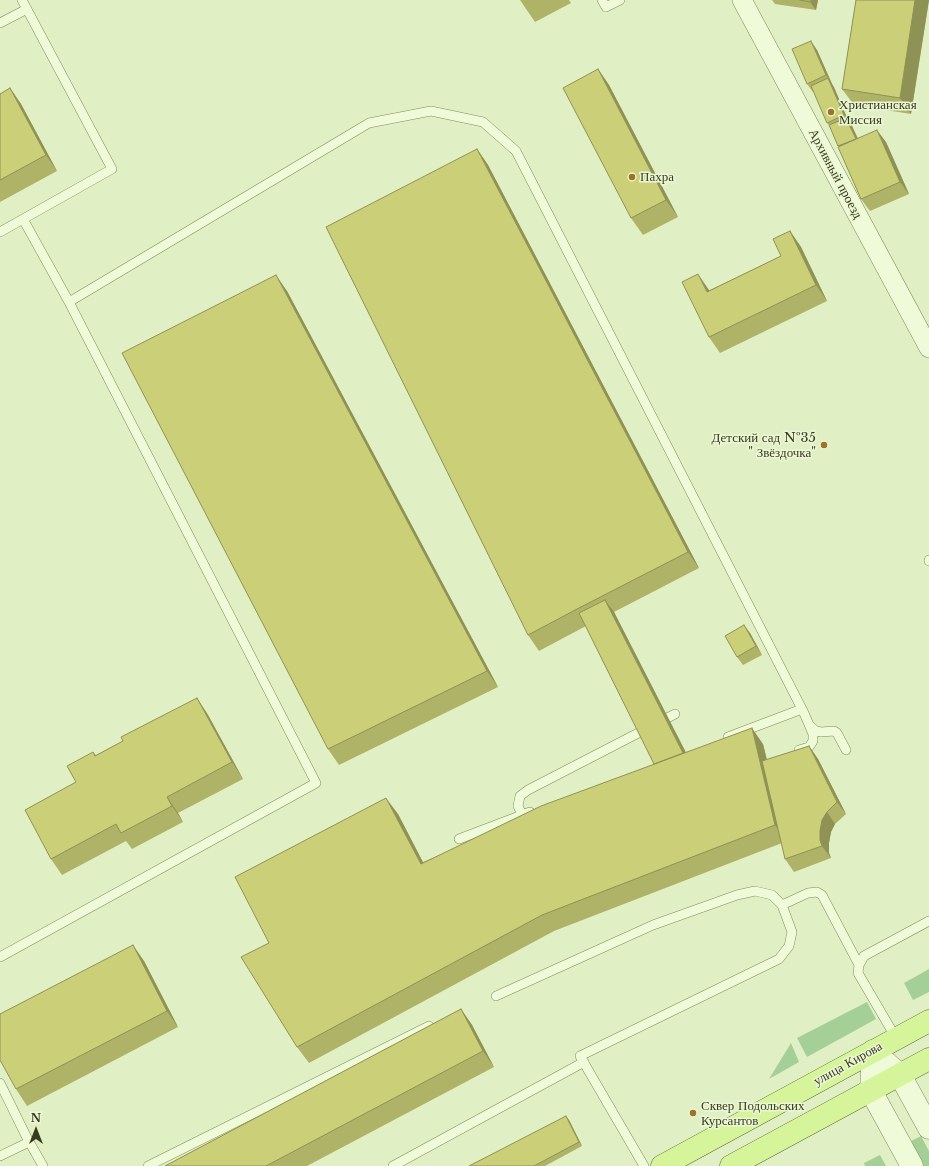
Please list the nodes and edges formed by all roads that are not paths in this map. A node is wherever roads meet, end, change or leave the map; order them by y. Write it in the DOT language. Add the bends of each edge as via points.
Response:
graph roads {
  1 [pos="22,0"];
  2 [pos="602,0"];
  3 [pos="620,0"];
  4 [pos="742,0"];
  5 [pos="27,9"];
  6 [pos="0,23"];
  7 [pos="23,219"];
  8 [pos="0,232"];
  9 [pos="69,302"];
  10 [pos="929,348"];
  11 [pos="802,709"];
  12 [pos="675,714"];
  13 [pos="810,726"];
  14 [pos="721,740"];
  15 [pos="846,750"];
  16 [pos="790,754"];
  17 [pos="537,810"];
  18 [pos="522,815"];
  19 [pos="459,839"];
  20 [pos="782,905"];
  21 [pos="929,921"];
  22 [pos="0,957"];
  23 [pos="859,964"];
  24 [pos="496,996"];
  25 [pos="439,1021"];
  26 [pos="929,1021"];
  27 [pos="896,1038"];
  28 [pos="873,1051"];
  29 [pos="929,1059"];
  30 [pos="584,1062"];
  31 [pos="900,1075"];
  32 [pos="0,1083"];
  33 [pos="871,1090"];
  34 [pos="929,1128"];
  35 [pos="25,1133"];
  36 [pos="0,1156"];
  37 [pos="42,1166"];
  38 [pos="148,1166"];
  39 [pos="393,1166"];
  40 [pos="644,1166"];
  41 [pos="662,1166"];
  42 [pos="731,1166"];
  43 [pos="912,1166"];
  1 -- 5 [label="lane"];
  2 -- 3 [label="lane" via="606,7"];
  4 -- 10 [label="street, Архивный проезд"];
  5 -- 6 [label="lane"];
  5 -- 7 [label="lane" via="112,169"];
  7 -- 8 [label="lane"];
  7 -- 9 [label="lane"];
  9 -- 11 [label="lane" via="370,123 431,111 483,122 516,151"];
  9 -- 22 [label="lane" via="316,783"];
  11 -- 13 [label="lane"];
  11 -- 14 [label="lane"];
  12 -- 18 [label="lane" via="528,790 520,796 518,806"];
  13 -- 15 [label="lane" via="821,732 834,730"];
  13 -- 16 [label="lane" via="814,734 809,747"];
  17 -- 18 [label="lane"];
  18 -- 19 [label="lane"];
  20 -- 23 [label="lane" via="808,893 817,892 822,895"];
  20 -- 24 [label="lane" via="772,895 755,891 737,895 653,925"];
  20 -- 30 [label="lane" via="792,932 790,946 779,959 580,1056"];
  21 -- 23 [label="lane" via="864,956"];
  23 -- 27 [label="lane" via="858,973"];
  25 -- 38 [label="lane"];
  26 -- 27 [label="main road, улица Кирова"];
  27 -- 28 [label="main road, улица Кирова"];
  28 -- 31 [label="street"];
  28 -- 33 [label="street"];
  28 -- 41 [label="main road, улица Кирова"];
  29 -- 31 [label="main road"];
  30 -- 39 [label="lane"];
  30 -- 40 [label="lane"];
  31 -- 33 [label="main road"];
  31 -- 34 [label="street"];
  32 -- 35 [label="lane"];
  33 -- 42 [label="main road"];
  33 -- 43 [label="street"];
  35 -- 36 [label="lane" via="29,1142"];
  35 -- 37 [label="lane"];
}
